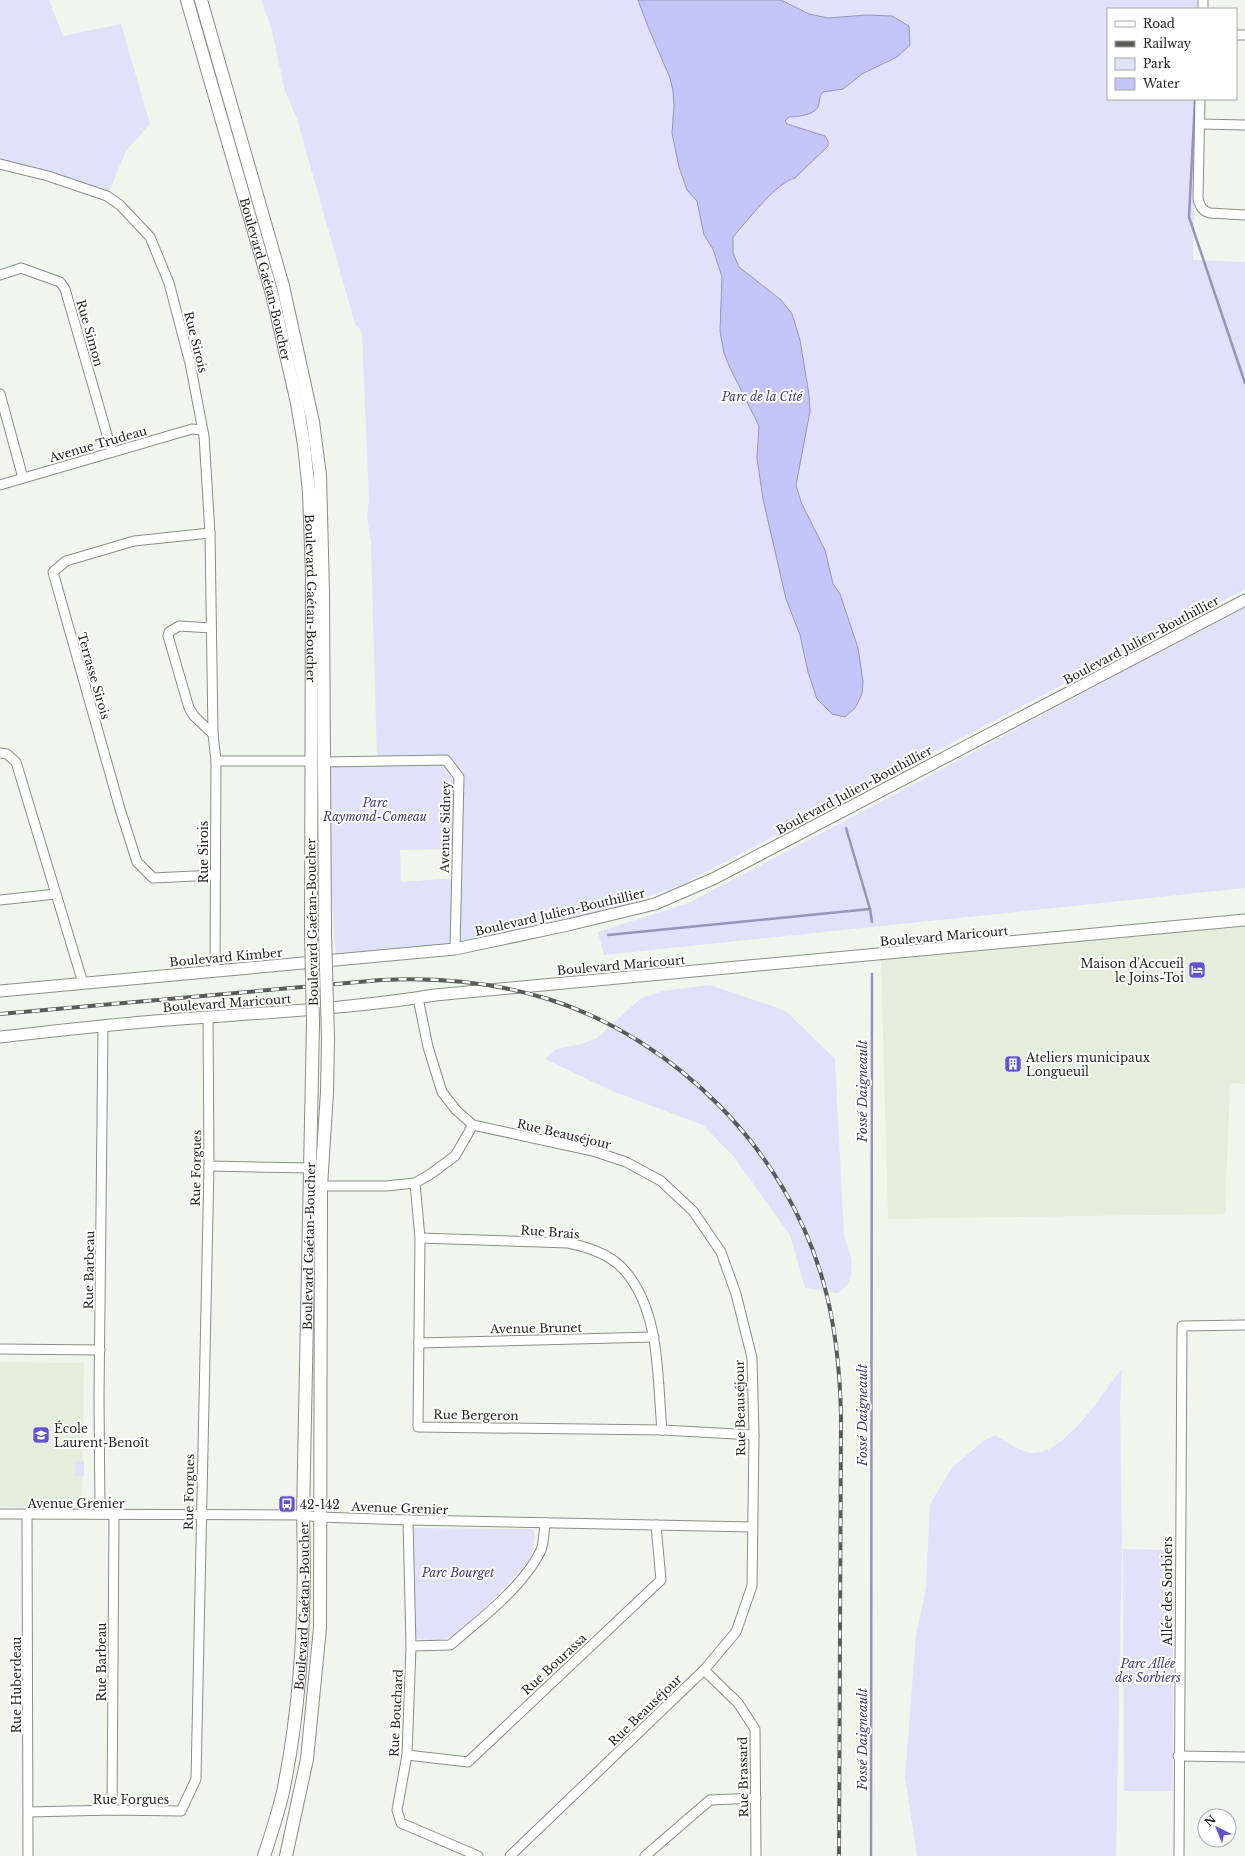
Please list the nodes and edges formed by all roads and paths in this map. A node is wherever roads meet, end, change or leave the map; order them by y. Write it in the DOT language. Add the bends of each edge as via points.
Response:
graph roads {
  1 [pos="188,0"];
  2 [pos="201,0"];
  3 [pos="1200,100"];
  4 [pos="1200,124"];
  5 [pos="1245,125"];
  6 [pos="0,164"];
  7 [pos="1245,215"];
  8 [pos="0,274"];
  9 [pos="0,394"];
  10 [pos="202,430"];
  11 [pos="112,452"];
  12 [pos="23,478"];
  13 [pos="0,484"];
  14 [pos="210,533"];
  15 [pos="1245,600"];
  16 [pos="211,628"];
  17 [pos="213,734"];
  18 [pos="0,753"];
  19 [pos="216,761"];
  20 [pos="310,761"];
  21 [pos="323,762"];
  22 [pos="216,875"];
  23 [pos="56,894"];
  24 [pos="0,900"];
  25 [pos="1245,920"];
  26 [pos="455,949"];
  27 [pos="215,971"];
  28 [pos="83,983"];
  29 [pos="0,991"];
  30 [pos="418,998"];
  31 [pos="208,1017"];
  32 [pos="104,1026"];
  33 [pos="0,1037"];
  34 [pos="473,1124"];
  35 [pos="209,1166"];
  36 [pos="311,1168"];
  37 [pos="415,1183"];
  38 [pos="321,1186"];
  39 [pos="420,1238"];
  40 [pos="1245,1325"];
  41 [pos="654,1337"];
  42 [pos="419,1343"];
  43 [pos="0,1348"];
  44 [pos="100,1350"];
  45 [pos="662,1430"];
  46 [pos="754,1435"];
  47 [pos="0,1514"];
  48 [pos="27,1514"];
  49 [pos="100,1514"];
  50 [pos="114,1515"];
  51 [pos="200,1515"];
  52 [pos="303,1515"];
  53 [pos="319,1517"];
  54 [pos="408,1520"];
  55 [pos="545,1523"];
  56 [pos="656,1525"];
  57 [pos="752,1527"];
  58 [pos="411,1646"];
  59 [pos="704,1670"];
  60 [pos="407,1755"];
  61 [pos="1178,1756"];
  62 [pos="1245,1757"];
  63 [pos="756,1798"];
  64 [pos="112,1810"];
  65 [pos="29,1812"];
  66 [pos="657,1845"];
  67 [pos="28,1856"];
  68 [pos="264,1856"];
  69 [pos="286,1856"];
  70 [pos="478,1856"];
  71 [pos="510,1856"];
  72 [pos="645,1856"];
  73 [pos="657,1856"];
  74 [pos="756,1856"];
  75 [pos="1179,1856"];
  1 -- 20 [label="main road, Boulevard Gaétan-Boucher" via="272,294 300,416 310,532"];
  2 -- 21 [label="main road, Boulevard Gaétan-Boucher" via="283,286 312,418 320,491"];
  3 -- 4 [label="street"];
  4 -- 5 [label="street"];
  4 -- 7 [label="street" via="1198,199 1202,209 1206,212"];
  6 -- 10 [label="street, Rue Sirois" via="48,176 107,196 120,205 150,237 171,290 190,364"];
  8 -- 11 [label="street, Rue Simon" via="21,268 60,282 65,289"];
  9 -- 12 [label="street"];
  10 -- 11 [label="street, Avenue Trudeau" via="192,429"];
  10 -- 14 [label="street, Rue Sirois"];
  11 -- 12 [label="street, Avenue Trudeau"];
  12 -- 13 [label="street, Avenue Trudeau"];
  14 -- 16 [label="street, Rue Sirois"];
  14 -- 22 [label="street, Terrasse Sirois" via="134,541 66,561 53,572 137,862 153,878"];
  15 -- 26 [label="street, Boulevard Julien-Bouthillier" via="716,878 655,904"];
  16 -- 17 [label="street, Rue Sirois"];
  16 -- 17 [label="street" via="179,626 169,632 168,636 189,708"];
  17 -- 19 [label="street, Rue Sirois"];
  18 -- 23 [label="street" via="7,754 16,762"];
  19 -- 20 [label="street"];
  19 -- 22 [label="street, Rue Sirois"];
  20 -- 36 [label="main road, Boulevard Gaétan-Boucher, bridge" via="313,1090"];
  21 -- 26 [label="street, Avenue Sidney" via="446,760 459,777"];
  21 -- 38 [label="main road, Boulevard Gaétan-Boucher, bridge" via="328,1038"];
  22 -- 27 [label="street, Rue Sirois"];
  23 -- 24 [label="street"];
  23 -- 28 [label="street"];
  25 -- 30 [label="street, Boulevard Maricourt"];
  26 -- 27 [label="street, Boulevard Kimber"];
  27 -- 28 [label="street, Boulevard Kimber"];
  28 -- 29 [label="street, Boulevard Kimber"];
  30 -- 31 [label="street, Boulevard Maricourt" via="231,1017"];
  30 -- 34 [label="street, Rue Beauséjour" via="428,1047 442,1092 456,1110"];
  31 -- 32 [label="street, Boulevard Maricourt"];
  31 -- 35 [label="street, Rue Forgues"];
  32 -- 33 [label="street, Boulevard Maricourt"];
  32 -- 44 [label="street, Rue Barbeau"];
  34 -- 37 [label="street" via="456,1156"];
  34 -- 46 [label="street, Rue Beauséjour" via="593,1151 626,1162 661,1181 693,1212 721,1252 736,1294 752,1358"];
  35 -- 36 [label="street"];
  35 -- 51 [label="street, Rue Forgues"];
  36 -- 52 [label="main road, Boulevard Gaétan-Boucher"];
  37 -- 38 [label="street" via="386,1186"];
  37 -- 39 [label="street, Rue Bergeron"];
  38 -- 53 [label="main road, Boulevard Gaétan-Boucher"];
  39 -- 41 [label="street, Rue Brais" via="568,1243 587,1247 608,1257 624,1270 648,1312"];
  39 -- 42 [label="street, Rue Bergeron"];
  40 -- 61 [label="street, Allée des Sorbiers" via="1182,1326"];
  41 -- 42 [label="street, Avenue Brunet"];
  41 -- 45 [label="street, Rue Brais"];
  42 -- 45 [label="street, Rue Bergeron" via="418,1427"];
  43 -- 44 [label="street"];
  44 -- 49 [label="street, Rue Barbeau"];
  45 -- 46 [label="street, Rue Bergeron"];
  46 -- 57 [label="street, Rue Beauséjour"];
  47 -- 48 [label="street, Avenue Grenier"];
  48 -- 49 [label="street, Avenue Grenier"];
  48 -- 65 [label="street, Rue Huberdeau"];
  49 -- 50 [label="street, Avenue Grenier"];
  50 -- 51 [label="street, Avenue Grenier"];
  50 -- 64 [label="street, Rue Barbeau"];
  51 -- 52 [label="street, Avenue Grenier"];
  51 -- 64 [label="street, Rue Forgues" via="196,1779 181,1811"];
  52 -- 53 [label="street, Avenue Grenier"];
  52 -- 68 [label="main road, Boulevard Gaétan-Boucher" via="304,1639 295,1720 283,1793"];
  53 -- 54 [label="street, Avenue Grenier"];
  53 -- 69 [label="main road, Boulevard Gaétan-Boucher" via="320,1628 315,1693 307,1758"];
  54 -- 55 [label="street, Avenue Grenier"];
  54 -- 58 [label="street, Rue Bouchard"];
  55 -- 56 [label="street, Avenue Grenier"];
  55 -- 58 [label="street" via="541,1549 526,1576 473,1626 450,1645"];
  56 -- 57 [label="street, Avenue Grenier"];
  56 -- 60 [label="street, Rue Bourassa" via="661,1580 468,1762"];
  57 -- 59 [label="street, Rue Beauséjour" via="752,1586 736,1632"];
  58 -- 60 [label="street, Rue Bouchard"];
  59 -- 63 [label="street, Rue Brassard" via="738,1703 755,1729"];
  59 -- 71 [label="street, Rue Beauséjour"];
  60 -- 70 [label="street, Rue Bouchard" via="397,1810 401,1823"];
  61 -- 62 [label="street"];
  61 -- 75 [label="street, Allée des Sorbiers"];
  63 -- 66 [label="street" via="710,1800"];
  63 -- 74 [label="street, Rue Brassard"];
  64 -- 65 [label="street, Rue Forgues"];
  65 -- 67 [label="street, Rue Huberdeau"];
  66 -- 72 [label="street"];
  66 -- 73 [label="street"];
}
